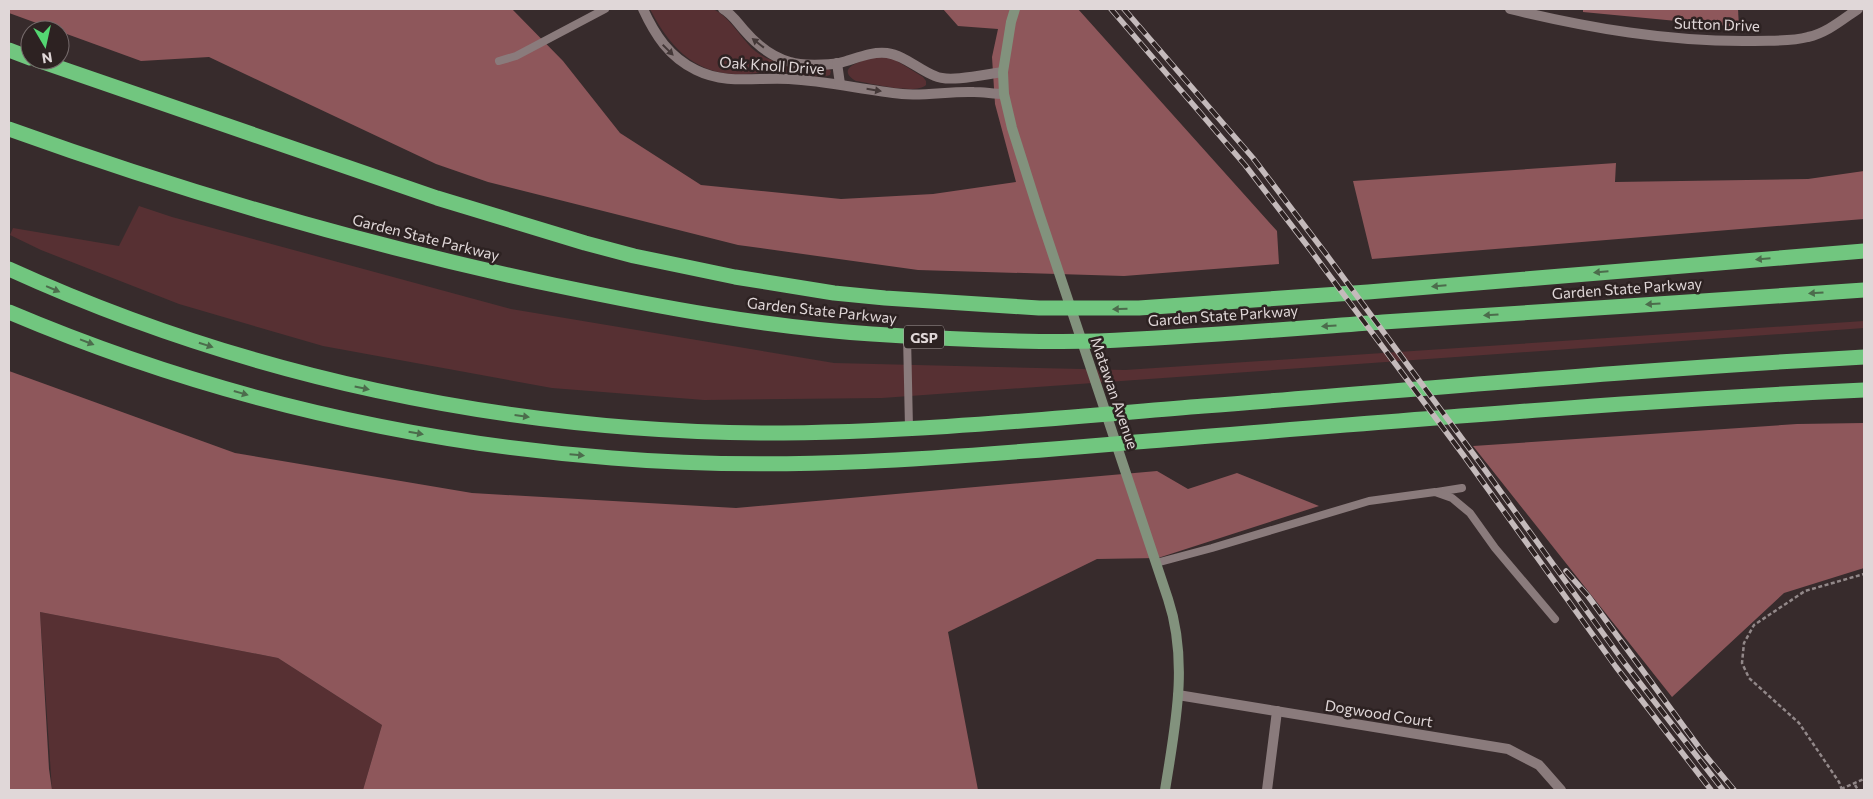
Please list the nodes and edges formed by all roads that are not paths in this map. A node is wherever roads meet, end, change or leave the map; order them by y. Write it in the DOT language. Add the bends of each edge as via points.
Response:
graph roads {
  1 [pos="605,9"];
  2 [pos="643,9"];
  3 [pos="722,9"];
  4 [pos="1015,9"];
  5 [pos="1510,9"];
  6 [pos="1858,9"];
  7 [pos="499,61"];
  8 [pos="838,63"];
  9 [pos="66,70"];
  10 [pos="1003,72"];
  11 [pos="938,78"];
  12 [pos="840,84"];
  13 [pos="937,94"];
  14 [pos="1004,94"];
  15 [pos="9,129"];
  16 [pos="1864,251"];
  17 [pos="9,269"];
  18 [pos="1864,290"];
  19 [pos="9,312"];
  20 [pos="907,336"];
  21 [pos="1864,357"];
  22 [pos="1864,390"];
  23 [pos="909,428"];
  24 [pos="1462,488"];
  25 [pos="1435,492"];
  26 [pos="1156,563"];
  27 [pos="1555,619"];
  28 [pos="1178,694"];
  29 [pos="1276,711"];
  30 [pos="1165,790"];
  31 [pos="1268,790"];
  32 [pos="1561,790"];
  1 -- 7 [label="lane" via="516,56"];
  2 -- 12 [label="street, Oak Knoll Drive, one-way" via="663,45 697,71 738,80 768,78"];
  8 -- 3 [label="street, Oak Knoll Drive, one-way" via="797,64 774,56"];
  4 -- 10 [label="street, Matawan Avenue"];
  5 -- 6 [label="street, Sutton Drive" via="1614,31 1734,41 1809,37"];
  8 -- 11 [label="street, Oak Knoll Drive" via="872,53 888,53"];
  8 -- 12 [label="street, Oak Knoll Drive"];
  16 -- 9 [label="highway, Garden State Parkway / GSP, one-way" via="1148,308 1038,308 877,298 735,277 585,243 446,200"];
  10 -- 11 [label="street, Oak Knoll Drive" via="967,78"];
  10 -- 14 [label="street, Matawan Avenue"];
  11 -- 13 [label="street"];
  12 -- 13 [label="street, Oak Knoll Drive, one-way" via="903,94"];
  13 -- 14 [label="street, Oak Knoll Drive"];
  14 -- 26 [label="street, Matawan Avenue" via="1039,213"];
  15 -- 20 [label="highway, Garden State Parkway / GSP" via="280,217 474,268 712,315 824,330"];
  17 -- 23 [label="highway, one-way" via="85,302 236,355 338,382 440,403 545,419 659,429 792,433"];
  18 -- 20 [label="highway, Garden State Parkway / GSP, one-way" via="1099,341"];
  19 -- 22 [label="highway, one-way" via="162,370 310,411 411,432 513,448 665,462 767,464 922,459 1633,403"];
  20 -- 23 [label="lane"];
  21 -- 23 [label="highway"];
  24 -- 25 [label="lane"];
  25 -- 26 [label="lane" via="1369,500"];
  25 -- 27 [label="lane" via="1452,498 1470,513"];
  26 -- 28 [label="street, Matawan Avenue" via="1177,635 1180,660"];
  28 -- 29 [label="street, Dogwood Court"];
  28 -- 30 [label="street, Matawan Avenue"];
  29 -- 31 [label="street"];
  29 -- 32 [label="street, Dogwood Court" via="1508,749 1539,765"];
}
